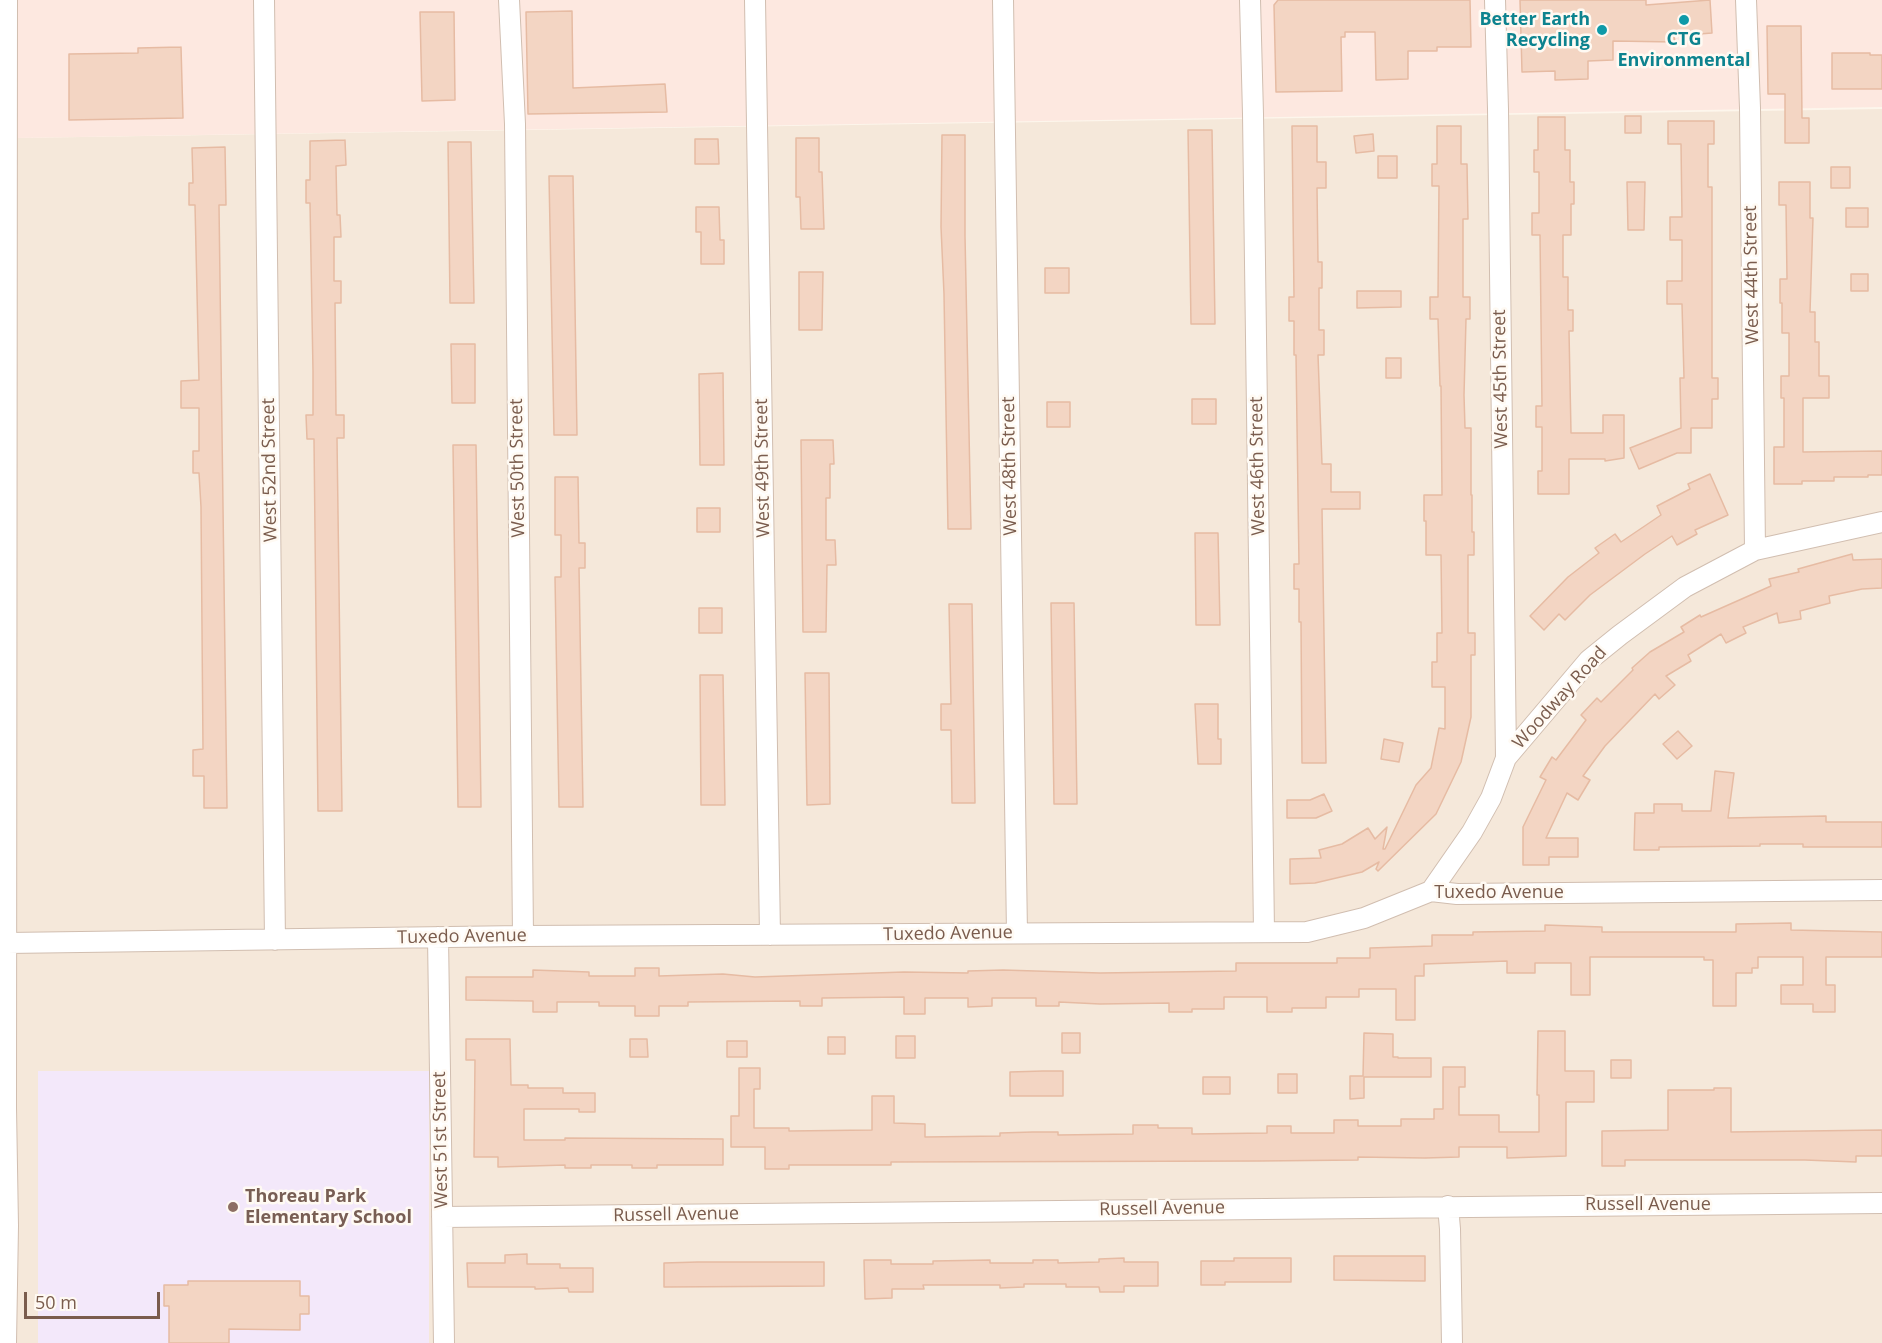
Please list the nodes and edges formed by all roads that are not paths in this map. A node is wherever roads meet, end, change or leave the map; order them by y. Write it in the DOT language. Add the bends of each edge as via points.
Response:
graph roads {
  1 [pos="7,0"];
  2 [pos="264,0"];
  3 [pos="509,0"];
  4 [pos="755,0"];
  5 [pos="1003,0"];
  6 [pos="1250,0"];
  7 [pos="1495,0"];
  8 [pos="1746,0"];
  9 [pos="3,268"];
  10 [pos="1882,522"];
  11 [pos="3,550"];
  12 [pos="1755,550"];
  13 [pos="1506,758"];
  14 [pos="3,826"];
  15 [pos="1882,890"];
  16 [pos="1431,891"];
  17 [pos="1264,932"];
  18 [pos="1017,933"];
  19 [pos="523,936"];
  20 [pos="770,936"];
  21 [pos="438,937"];
  22 [pos="275,940"];
  23 [pos="8,943"];
  24 [pos="3,1102"];
  25 [pos="1882,1203"];
  26 [pos="1448,1206"];
  27 [pos="442,1217"];
  28 [pos="6,1343"];
  29 [pos="444,1343"];
  30 [pos="1452,1343"];
  1 -- 9 [label="street"];
  2 -- 22 [label="street, West 52nd Street"];
  3 -- 19 [label="street, West 50th Street" via="515,124"];
  4 -- 20 [label="street, West 49th Street"];
  5 -- 18 [label="street, West 48th Street"];
  6 -- 17 [label="street, West 46th Street"];
  7 -- 13 [label="street, West 45th Street"];
  8 -- 12 [label="street, West 44th Street"];
  9 -- 11 [label="street"];
  10 -- 12 [label="street, Woodway Road"];
  11 -- 14 [label="street"];
  12 -- 13 [label="street, Woodway Road" via="1685,587 1589,660"];
  13 -- 16 [label="street, Woodway Road" via="1491,798 1472,832"];
  14 -- 23 [label="street"];
  15 -- 16 [label="street, Tuxedo Avenue" via="1457,894"];
  16 -- 17 [label="street, Tuxedo Avenue" via="1364,918 1307,932"];
  17 -- 18 [label="street, Tuxedo Avenue"];
  18 -- 20 [label="street, Tuxedo Avenue"];
  19 -- 20 [label="street, Tuxedo Avenue"];
  19 -- 21 [label="street, Tuxedo Avenue"];
  21 -- 22 [label="street, Tuxedo Avenue"];
  21 -- 27 [label="street, West 51st Street"];
  22 -- 23 [label="street, Tuxedo Avenue"];
  23 -- 24 [label="street"];
  24 -- 28 [label="street" via="8,1226"];
  25 -- 26 [label="street, Russell Avenue"];
  26 -- 27 [label="street, Russell Avenue"];
  26 -- 30 [label="street"];
  27 -- 29 [label="street, West 51st Street"];
}
